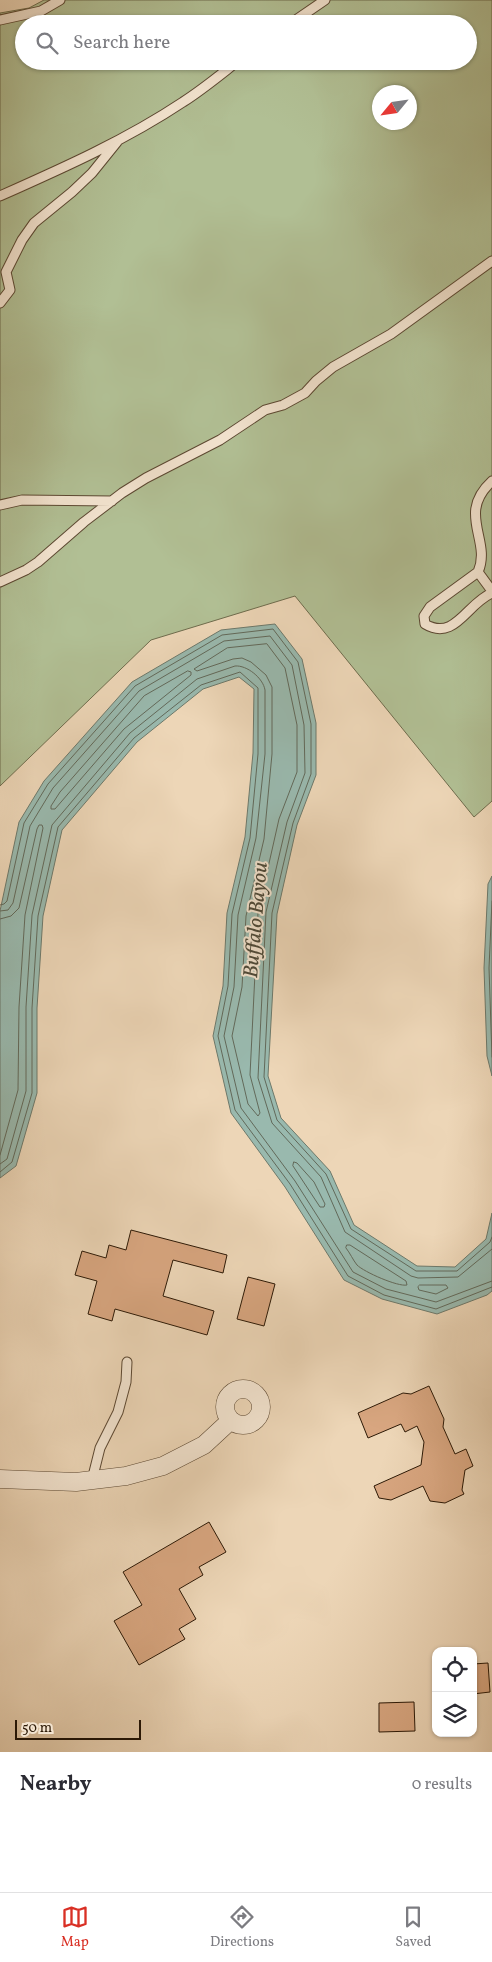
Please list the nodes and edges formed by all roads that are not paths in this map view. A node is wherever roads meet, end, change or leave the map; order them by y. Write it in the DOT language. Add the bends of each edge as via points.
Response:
graph roads {
  1 [pos="60,0"];
  2 [pos="325,0"];
  3 [pos="23,15"];
  4 [pos="303,15"];
  5 [pos="15,17"];
  6 [pos="0,20"];
  7 [pos="226,70"];
  8 [pos="120,138"];
  9 [pos="0,196"];
  10 [pos="492,261"];
  11 [pos="0,303"];
  12 [pos="492,481"];
  13 [pos="112,501"];
  14 [pos="0,505"];
  15 [pos="478,572"];
  16 [pos="0,582"];
  17 [pos="492,592"];
  18 [pos="127,1362"];
  19 [pos="231,1420"];
  20 [pos="0,1479"];
  21 [pos="92,1480"];
  1 -- 3 [label="lane" via="41,11"];
  2 -- 4 [label="lane"];
  5 -- 6 [label="lane"];
  7 -- 8 [label="lane" via="184,102"];
  8 -- 9 [label="lane"];
  8 -- 11 [label="lane" via="92,173 34,223 11,260 6,272 10,290"];
  10 -- 13 [label="lane" via="391,334 333,367 300,396 265,410 220,440 164,467"];
  12 -- 15 [label="lane" via="477,505 486,548 484,565"];
  13 -- 14 [label="lane" via="22,500"];
  13 -- 16 [label="lane" via="38,562"];
  15 -- 17 [label="lane"];
  15 -- 17 [label="lane" via="430,607 424,616 425,624 432,628 450,627"];
  18 -- 21 [label="lane" via="126,1382 118,1412 100,1448"];
  19 -- 21 [label="street" via="204,1445 163,1466 126,1476"];
  20 -- 21 [label="street"];
}
